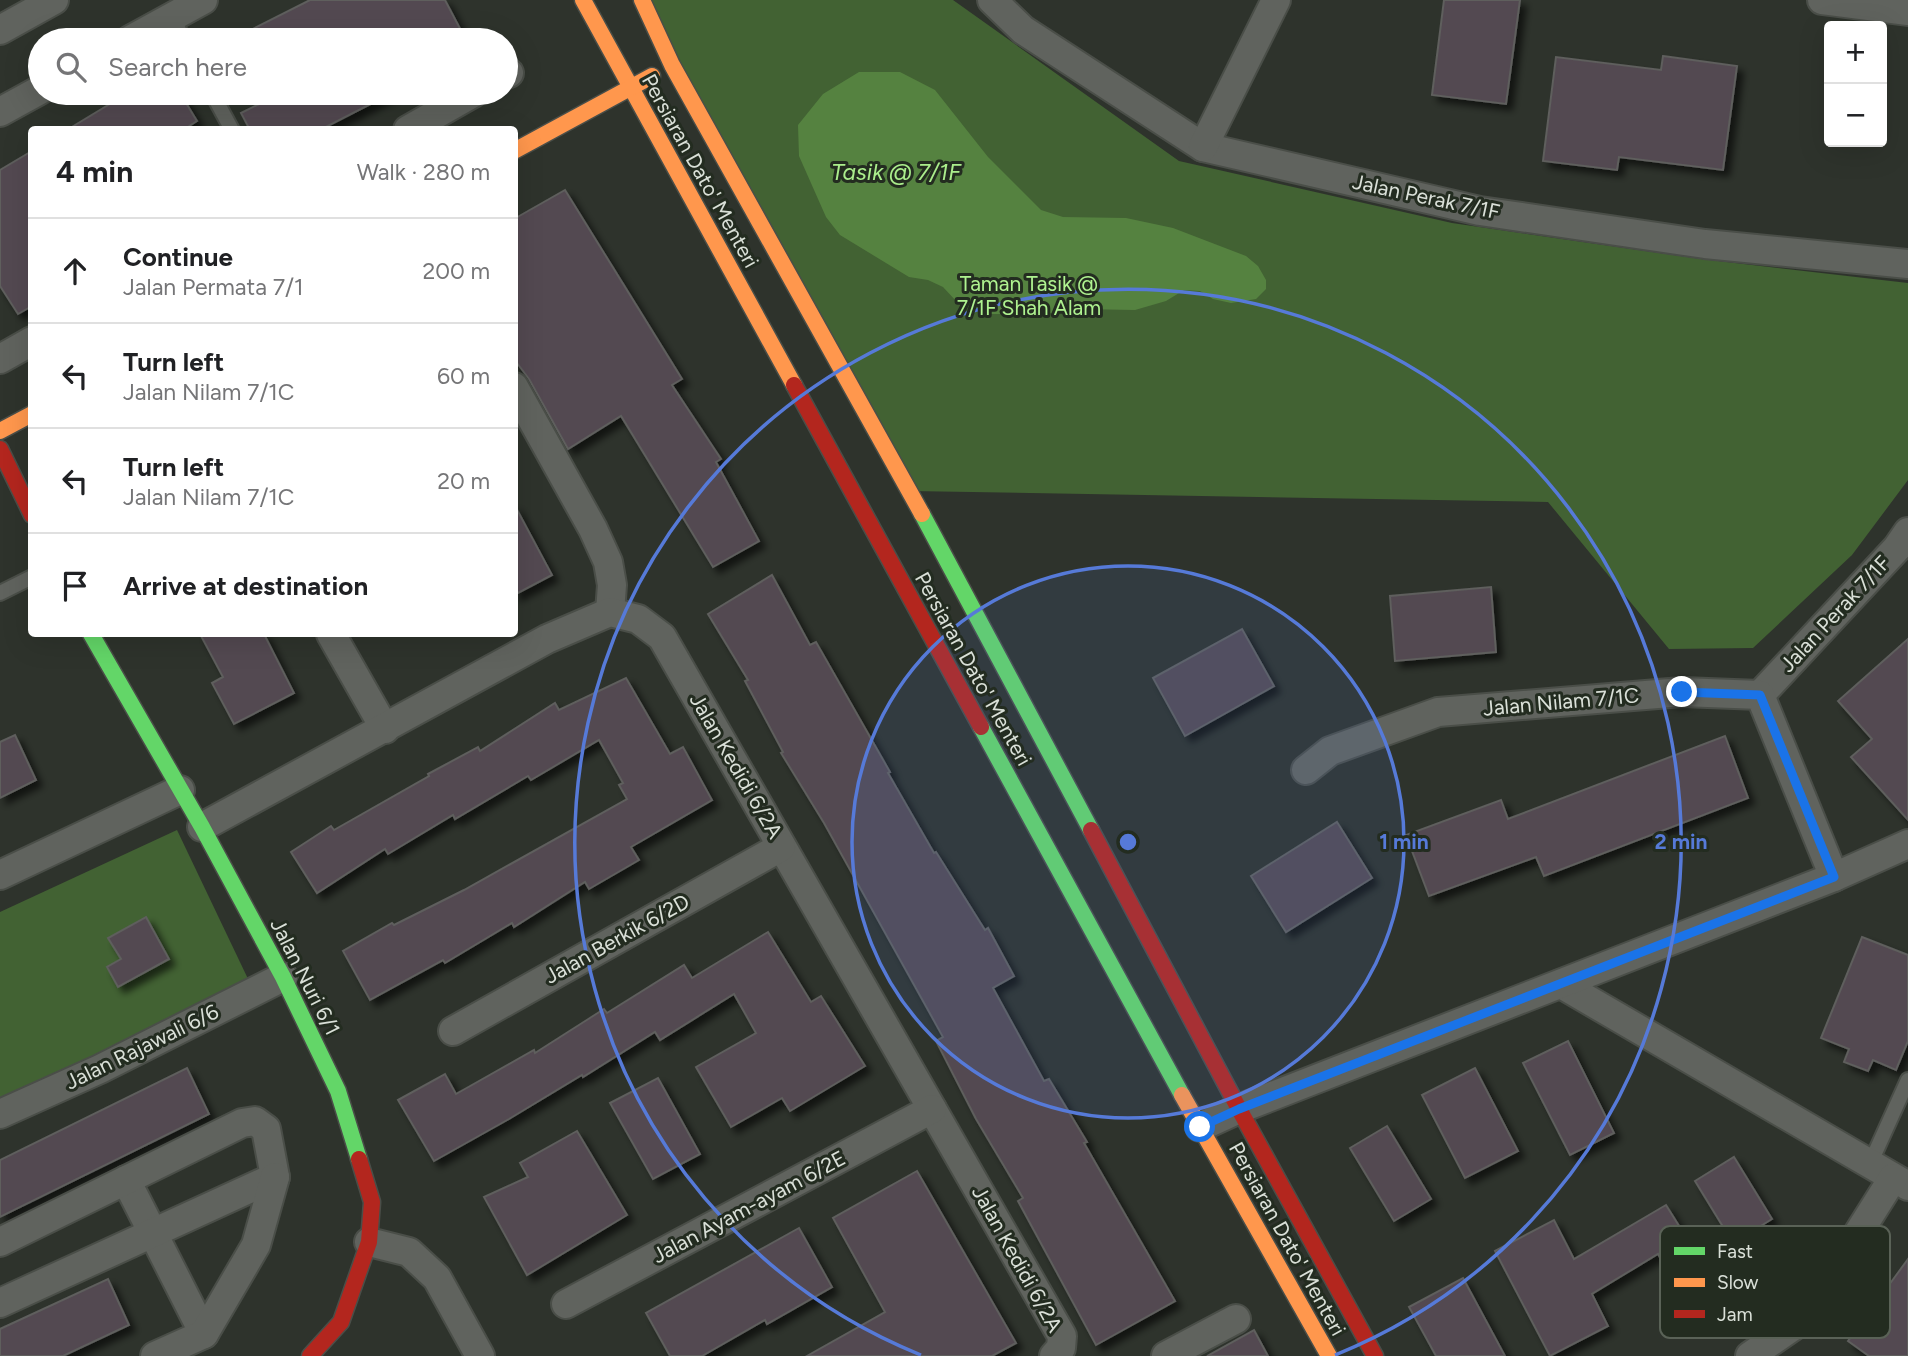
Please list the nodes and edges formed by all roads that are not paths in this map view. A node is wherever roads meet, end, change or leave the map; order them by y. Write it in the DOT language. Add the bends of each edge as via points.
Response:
graph roads {
  1 [pos="54,0"];
  2 [pos="203,0"];
  3 [pos="583,0"];
  4 [pos="642,0"];
  5 [pos="992,0"];
  6 [pos="1276,0"];
  7 [pos="1822,0"];
  8 [pos="1908,11"];
  9 [pos="179,28"];
  10 [pos="0,30"];
  11 [pos="672,65"];
  12 [pos="631,88"];
  13 [pos="28,97"];
  14 [pos="218,105"];
  15 [pos="452,105"];
  16 [pos="0,112"];
  17 [pos="230,126"];
  18 [pos="415,126"];
  19 [pos="1203,147"];
  20 [pos="518,149"];
  21 [pos="1908,264"];
  22 [pos="28,343"];
  23 [pos="0,359"];
  24 [pos="518,394"];
  25 [pos="28,416"];
  26 [pos="0,431"];
  27 [pos="0,449"];
  28 [pos="28,507"];
  29 [pos="1908,532"];
  30 [pos="28,579"];
  31 [pos="0,593"];
  32 [pos="610,612"];
  33 [pos="93,637"];
  34 [pos="333,637"];
  35 [pos="1760,695"];
  36 [pos="385,729"];
  37 [pos="1306,770"];
  38 [pos="180,790"];
  39 [pos="202,827"];
  40 [pos="1908,844"];
  41 [pos="781,846"];
  42 [pos="0,875"];
  43 [pos="1834,877"];
  44 [pos="284,978"];
  45 [pos="1561,984"];
  46 [pos="453,1031"];
  47 [pos="1908,1080"];
  48 [pos="932,1109"];
  49 [pos="1239,1109"];
  50 [pos="0,1114"];
  51 [pos="1200,1127"];
  52 [pos="1891,1176"];
  53 [pos="275,1177"];
  54 [pos="126,1180"];
  55 [pos="1861,1226"];
  56 [pos="152,1233"];
  57 [pos="0,1242"];
  58 [pos="369,1242"];
  59 [pos="0,1303"];
  60 [pos="566,1304"];
  61 [pos="1236,1319"];
  62 [pos="204,1334"];
  63 [pos="1777,1338"];
  64 [pos="1058,1352"];
  65 [pos="155,1356"];
  66 [pos="310,1356"];
  67 [pos="480,1356"];
  68 [pos="1166,1356"];
  69 [pos="1329,1356"];
  70 [pos="1375,1356"];
  71 [pos="1752,1356"];
  1 -- 10 [label="street"];
  2 -- 9 [label="street"];
  3 -- 12 [label="main road, Persiaran Dato' Menteri"];
  4 -- 11 [label="main road, Persiaran Dato' Menteri"];
  5 -- 19 [label="street, Jalan Perak 7/1F" via="1023,30"];
  6 -- 19 [label="street"];
  7 -- 8 [label="street"];
  11 -- 12 [label="main road"];
  11 -- 49 [label="main road, Persiaran Dato' Menteri" via="910,491"];
  12 -- 20 [label="main road"];
  12 -- 51 [label="main road, Persiaran Dato' Menteri"];
  13 -- 16 [label="street"];
  14 -- 17 [label="lane"];
  15 -- 18 [label="street"];
  19 -- 21 [label="street, Jalan Perak 7/1F" via="1480,211 1705,244"];
  22 -- 23 [label="street"];
  24 -- 32 [label="street" via="608,562"];
  25 -- 26 [label="main road"];
  27 -- 28 [label="main road"];
  29 -- 35 [label="street, Jalan Perak 7/1F"];
  30 -- 31 [label="lane"];
  32 -- 36 [label="street" via="547,639"];
  32 -- 41 [label="street, Jalan Kedidi 6/2A" via="638,619 662,637"];
  33 -- 38 [label="main road, Jalan Nuri 6/1"];
  34 -- 36 [label="street"];
  35 -- 37 [label="street, Jalan Nilam 7/1C" via="1682,692 1438,712 1329,751"];
  35 -- 43 [label="street"];
  36 -- 39 [label="street"];
  38 -- 39 [label="main road, Jalan Nuri 6/1"];
  38 -- 42 [label="street"];
  39 -- 44 [label="main road, Jalan Nuri 6/1"];
  40 -- 43 [label="street"];
  41 -- 46 [label="street, Jalan Berkik 6/2D"];
  41 -- 48 [label="street, Jalan Kedidi 6/2A"];
  43 -- 45 [label="street"];
  44 -- 50 [label="street, Jalan Rajawali 6/6"];
  44 -- 58 [label="main road, Jalan Nuri 6/1" via="338,1091 372,1202"];
  45 -- 49 [label="street"];
  45 -- 52 [label="street"];
  47 -- 52 [label="lane"];
  48 -- 60 [label="street, Jalan Ayam-ayam 6/2E"];
  48 -- 64 [label="street, Jalan Kedidi 6/2A" via="1062,1336"];
  49 -- 51 [label="street"];
  49 -- 70 [label="main road, Persiaran Dato' Menteri"];
  51 -- 69 [label="main road, Persiaran Dato' Menteri"];
  52 -- 55 [label="street"];
  53 -- 54 [label="street" via="266,1129 255,1121 242,1123"];
  53 -- 56 [label="street"];
  53 -- 62 [label="street" via="256,1245"];
  54 -- 56 [label="street"];
  54 -- 57 [label="street"];
  56 -- 59 [label="street"];
  56 -- 62 [label="street"];
  58 -- 66 [label="main road, Jalan Nuri 6/1" via="341,1322"];
  58 -- 67 [label="street" via="408,1252 437,1278"];
  61 -- 68 [label="street"];
  62 -- 65 [label="street"];
  63 -- 71 [label="street"];
}
